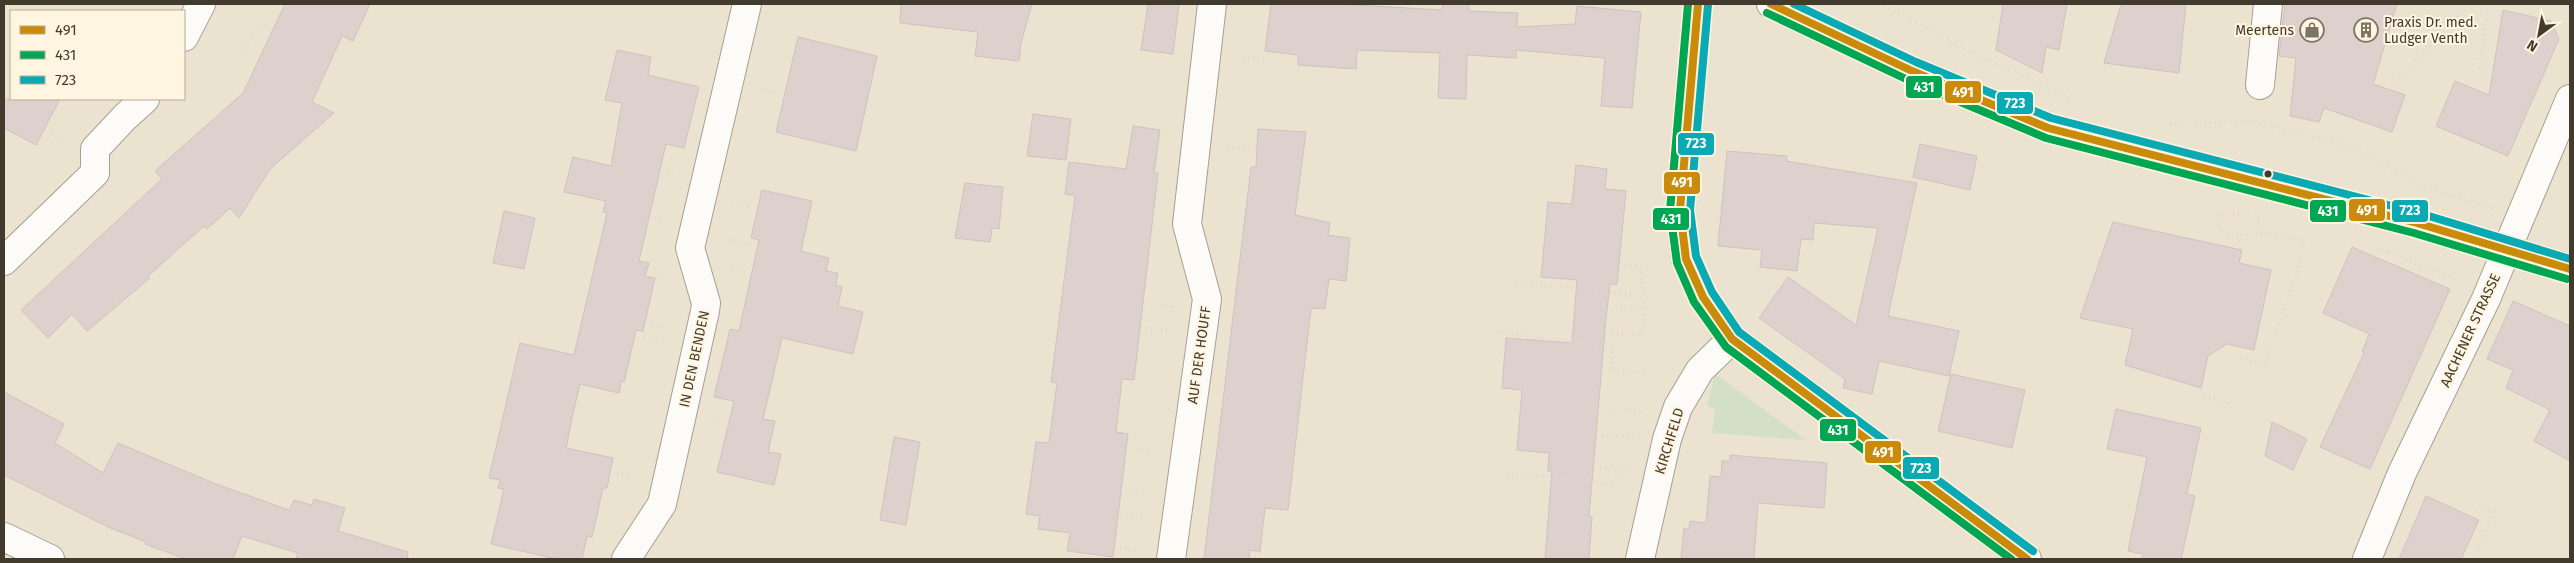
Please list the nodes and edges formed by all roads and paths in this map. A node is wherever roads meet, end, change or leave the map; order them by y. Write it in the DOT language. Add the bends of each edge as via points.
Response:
graph roads {
  1 [pos="201,4"];
  2 [pos="747,4"];
  3 [pos="1212,4"];
  4 [pos="1698,4"];
  5 [pos="1771,4"];
  6 [pos="1880,4"];
  7 [pos="2268,4"];
  8 [pos="2465,4"];
  9 [pos="2489,4"];
  10 [pos="266,27"];
  11 [pos="185,35"];
  12 [pos="239,56"];
  13 [pos="2494,76"];
  14 [pos="2395,83"];
  15 [pos="2260,84"];
  16 [pos="2072,98"];
  17 [pos="2570,98"];
  18 [pos="144,100"];
  19 [pos="2164,124"];
  20 [pos="2473,202"];
  21 [pos="2260,232"];
  22 [pos="2385,252"];
  23 [pos="4,261"];
  24 [pos="1626,264"];
  25 [pos="2570,270"];
  26 [pos="2452,278"];
  27 [pos="1516,282"];
  28 [pos="1643,297"];
  29 [pos="1614,306"];
  30 [pos="1644,308"];
  31 [pos="1497,332"];
  32 [pos="1612,334"];
  33 [pos="1732,339"];
  34 [pos="2240,358"];
  35 [pos="1608,369"];
  36 [pos="1614,370"];
  37 [pos="1644,373"];
  38 [pos="2204,398"];
  39 [pos="2231,403"];
  40 [pos="1604,407"];
  41 [pos="1641,412"];
  42 [pos="1602,436"];
  43 [pos="1640,436"];
  44 [pos="1631,464"];
  45 [pos="1600,468"];
  46 [pos="1617,470"];
  47 [pos="1502,473"];
  48 [pos="2480,504"];
  49 [pos="4,537"];
  50 [pos="50,559"];
  51 [pos="626,559"];
  52 [pos="1171,559"];
  53 [pos="1640,559"];
  54 [pos="2027,559"];
  55 [pos="2367,559"];
  56 [pos="2474,559"];
  1 -- 11 [label="street"];
  2 -- 51 [label="street, IN DEN BENDEN" via="690,248 705,310 662,504"];
  3 -- 52 [label="street, AUF DER HOUFF" via="1188,224 1207,299"];
  4 -- 33 [label="street" via="1680,210 1686,259 1703,297"];
  5 -- 25 [label="street, bridge" via="1912,71 2048,128 2417,223"];
  6 -- 16 [label="path" via="1969,51"];
  7 -- 15 [label="street"];
  8 -- 14 [label="path" via="2465,9"];
  9 -- 13 [label="path" via="2479,70"];
  10 -- 12 [label="path" via="254,35"];
  17 -- 55 [label="street, AACHENER STRASSE" via="2486,299 2402,474"];
  18 -- 23 [label="street" via="95,149 94,173"];
  19 -- 20 [label="path" via="2254,121 2355,148 2428,188"];
  21 -- 21 [label="path" via="2257,215 2218,215 2218,228 2224,234 2235,237"];
  21 -- 34 [label="path" via="2304,240 2297,272 2266,365"];
  22 -- 26 [label="path"];
  24 -- 28 [label="path" via="1641,268"];
  27 -- 28 [label="path"];
  28 -- 30 [label="path"];
  29 -- 30 [label="path"];
  30 -- 32 [label="path" via="1641,336"];
  31 -- 36 [label="path" via="1612,348"];
  33 -- 53 [label="street, KIRCHFELD" via="1700,370 1678,407 1667,438"];
  33 -- 54 [label="street"];
  35 -- 36 [label="path"];
  36 -- 37 [label="path"];
  38 -- 39 [label="path"];
  40 -- 41 [label="path"];
  42 -- 43 [label="path"];
  44 -- 46 [label="path"];
  45 -- 46 [label="path"];
  46 -- 47 [label="path" via="1615,485"];
  48 -- 56 [label="path" via="2493,512"];
  49 -- 50 [label="street"];
}
